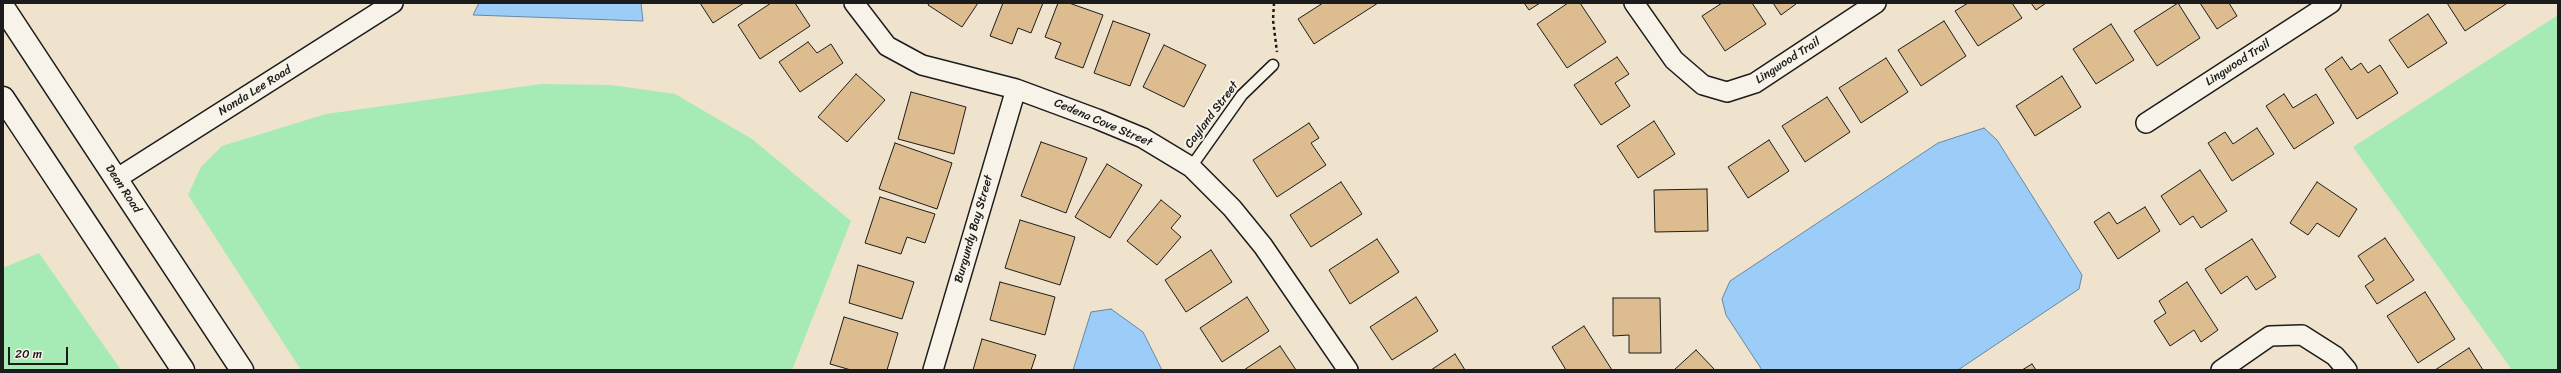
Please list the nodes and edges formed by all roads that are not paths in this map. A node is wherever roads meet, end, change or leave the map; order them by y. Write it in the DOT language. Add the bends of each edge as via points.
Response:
graph roads {
  1 [pos="393,3"];
  2 [pos="854,3"];
  3 [pos="1634,3"];
  4 [pos="1876,3"];
  5 [pos="2331,3"];
  6 [pos="3,7"];
  7 [pos="1274,64"];
  8 [pos="1016,89"];
  9 [pos="3,98"];
  10 [pos="2146,123"];
  11 [pos="1191,166"];
  12 [pos="116,179"];
  13 [pos="183,370"];
  14 [pos="242,370"];
  15 [pos="933,370"];
  16 [pos="1348,370"];
  17 [pos="2221,370"];
  18 [pos="2347,370"];
  1 -- 12 [label="street, Nonda Lee Road"];
  2 -- 8 [label="street, Cedena Cove Street" via="887,46 922,65"];
  3 -- 4 [label="street, Lingwood Trail" via="1674,60 1704,85 1727,92 1755,83"];
  5 -- 10 [label="street, Lingwood Trail"];
  6 -- 12 [label="main road, Dean Road"];
  7 -- 11 [label="lane, Cayland Street" via="1242,95"];
  8 -- 11 [label="street, Cedena Cove Street" via="1144,138"];
  8 -- 15 [label="street, Burgundy Bay Street"];
  9 -- 13 [label="main road"];
  11 -- 16 [label="street, Cedena Cove Street" via="1232,208 1263,246"];
  12 -- 14 [label="main road, Dean Road"];
  17 -- 18 [label="street" via="2270,336 2302,335 2335,356"];
}
